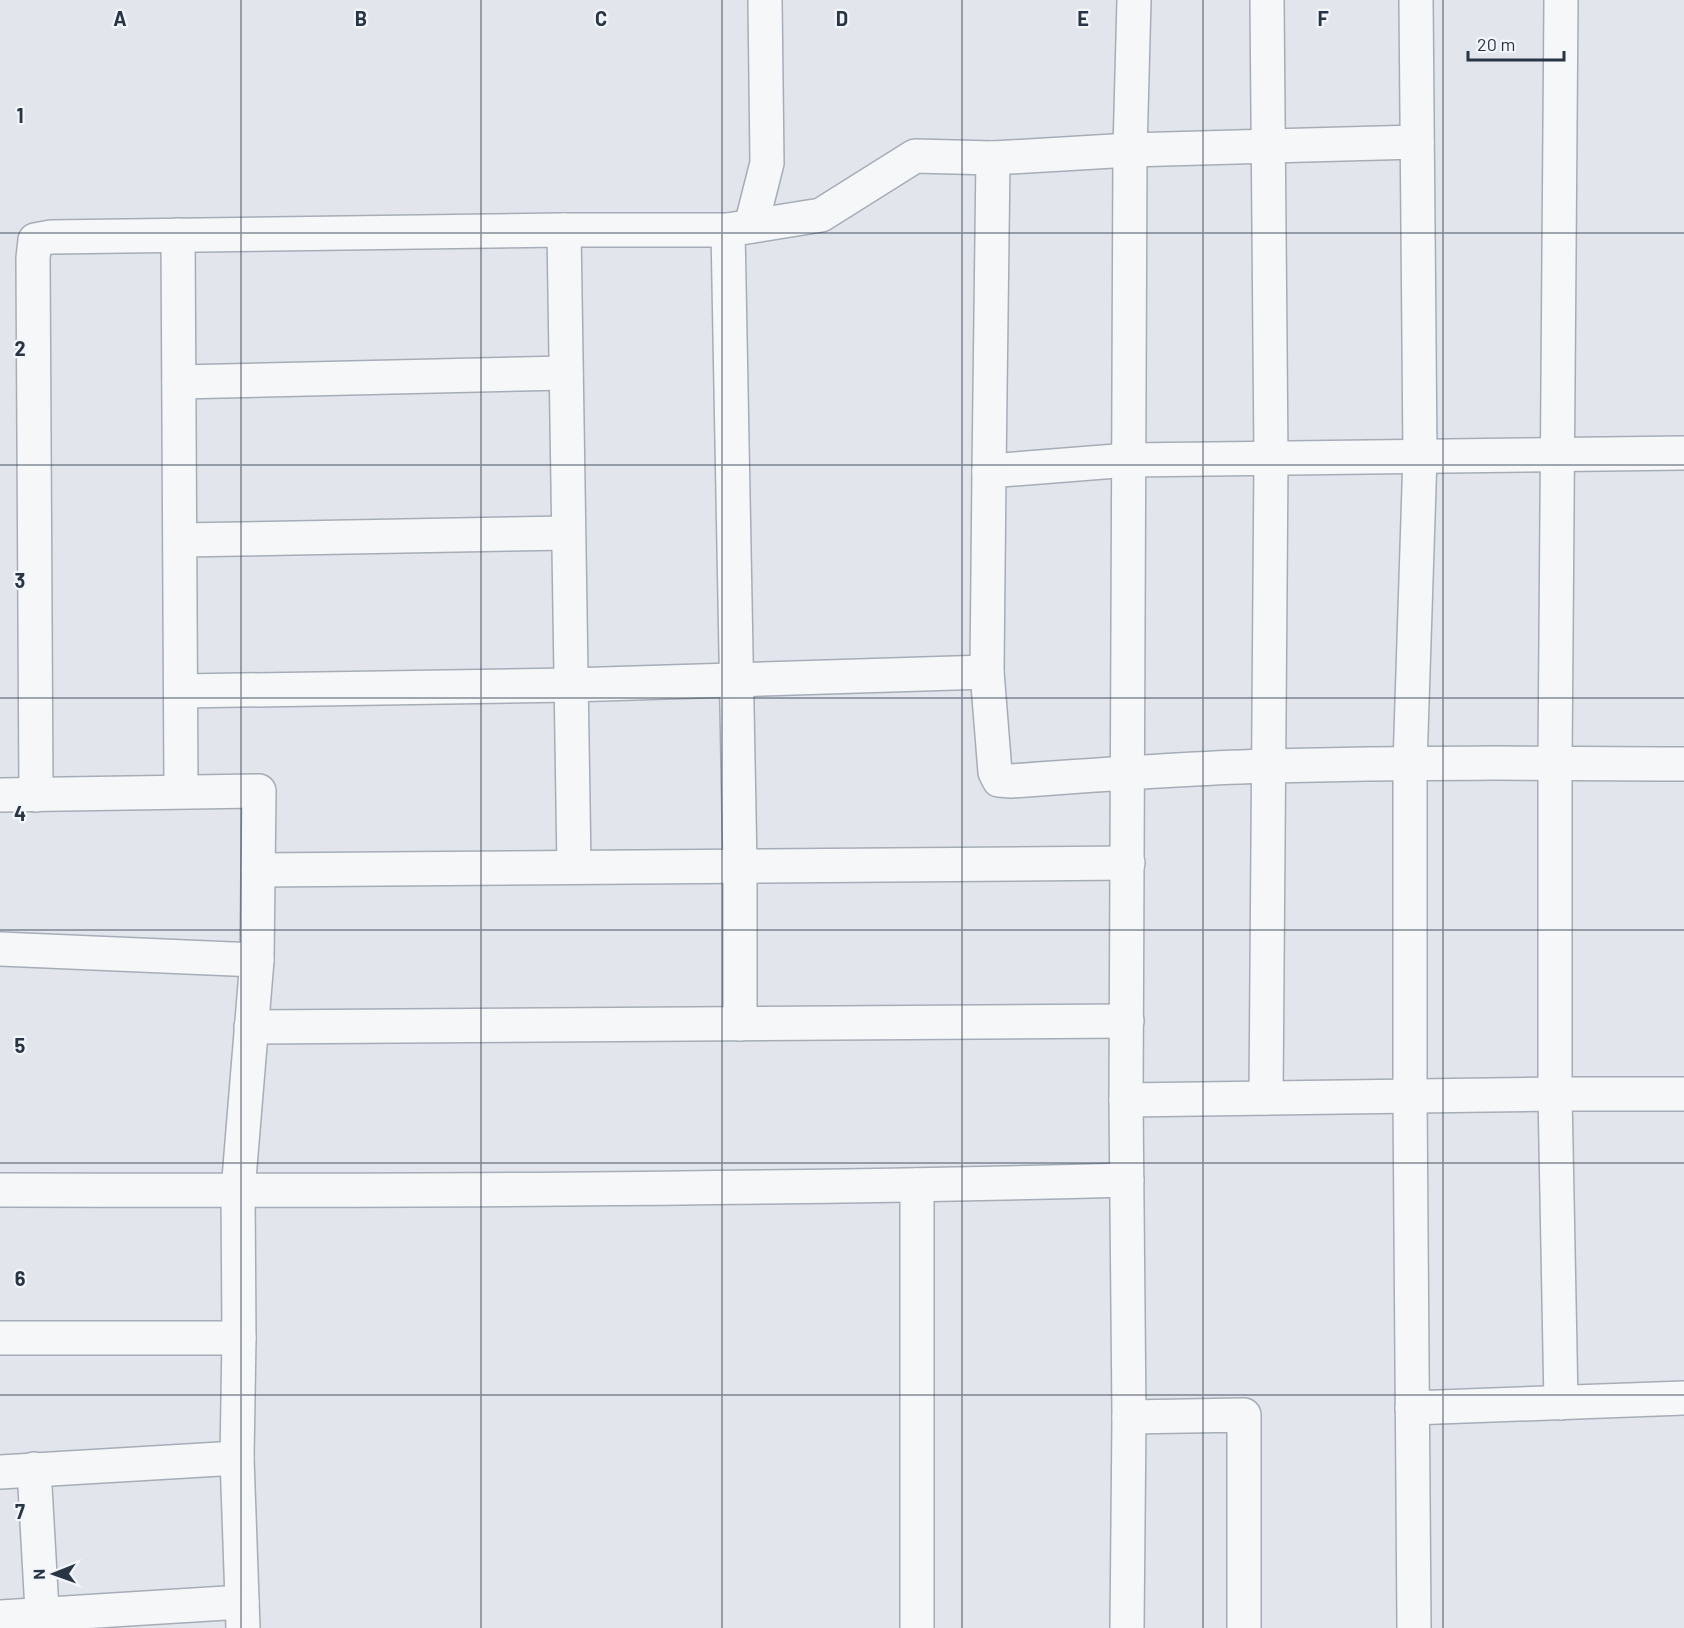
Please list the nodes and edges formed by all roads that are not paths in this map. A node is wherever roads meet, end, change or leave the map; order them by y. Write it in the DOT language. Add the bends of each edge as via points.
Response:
graph roads {
  1 [pos="765,0"];
  2 [pos="1134,0"];
  3 [pos="1268,0"];
  4 [pos="1416,0"];
  5 [pos="1561,0"];
  6 [pos="1417,142"];
  7 [pos="1269,148"];
  8 [pos="1130,150"];
  9 [pos="993,158"];
  10 [pos="740,228"];
  11 [pos="564,230"];
  12 [pos="178,235"];
  13 [pos="566,373"];
  14 [pos="179,382"];
  15 [pos="1684,453"];
  16 [pos="1557,454"];
  17 [pos="1420,456"];
  18 [pos="1271,459"];
  19 [pos="1129,460"];
  20 [pos="989,471"];
  21 [pos="568,533"];
  22 [pos="181,540"];
  23 [pos="987,672"];
  24 [pos="736,679"];
  25 [pos="570,685"];
  26 [pos="182,691"];
  27 [pos="1555,763"];
  28 [pos="1410,764"];
  29 [pos="1684,764"];
  30 [pos="1268,766"];
  31 [pos="1128,773"];
  32 [pos="181,791"];
  33 [pos="0,795"];
  34 [pos="36,795"];
  35 [pos="1128,863"];
  36 [pos="740,866"];
  37 [pos="574,867"];
  38 [pos="258,870"];
  39 [pos="0,949"];
  40 [pos="257,960"];
  41 [pos="1127,1021"];
  42 [pos="740,1024"];
  43 [pos="251,1026"];
  44 [pos="1555,1094"];
  45 [pos="1684,1094"];
  46 [pos="1410,1096"];
  47 [pos="1266,1098"];
  48 [pos="1126,1100"];
  49 [pos="1127,1180"];
  50 [pos="917,1185"];
  51 [pos="0,1190"];
  52 [pos="238,1191"];
  53 [pos="0,1338"];
  54 [pos="239,1338"];
  55 [pos="1684,1398"];
  56 [pos="1561,1402"];
  57 [pos="1412,1408"];
  58 [pos="1129,1417"];
  59 [pos="237,1458"];
  60 [pos="34,1469"];
  61 [pos="0,1472"];
  62 [pos="243,1615"];
  63 [pos="0,1617"];
  64 [pos="42,1621"];
  65 [pos="918,1628"];
  66 [pos="1127,1628"];
  67 [pos="1244,1628"];
  68 [pos="1414,1628"];
  1 -- 10 [label="street" via="767,163"];
  2 -- 8 [label="street"];
  3 -- 7 [label="street"];
  4 -- 6 [label="street"];
  5 -- 16 [label="street"];
  6 -- 7 [label="street"];
  6 -- 17 [label="street"];
  7 -- 8 [label="street"];
  7 -- 18 [label="street"];
  8 -- 9 [label="street"];
  8 -- 19 [label="street"];
  9 -- 10 [label="street" via="915,156 821,215"];
  9 -- 20 [label="street"];
  10 -- 11 [label="street"];
  10 -- 24 [label="street"];
  11 -- 12 [label="street"];
  11 -- 13 [label="street"];
  12 -- 14 [label="street"];
  12 -- 34 [label="street" via="35,240"];
  13 -- 14 [label="street"];
  13 -- 21 [label="street"];
  14 -- 22 [label="street"];
  15 -- 16 [label="street"];
  16 -- 17 [label="street"];
  16 -- 27 [label="street"];
  17 -- 18 [label="street"];
  17 -- 28 [label="street"];
  18 -- 19 [label="street"];
  18 -- 30 [label="street"];
  19 -- 20 [label="street"];
  19 -- 31 [label="street"];
  20 -- 23 [label="street"];
  21 -- 22 [label="street"];
  21 -- 25 [label="street"];
  22 -- 26 [label="street"];
  23 -- 24 [label="street"];
  23 -- 31 [label="street" via="995,772 999,780"];
  24 -- 25 [label="street"];
  24 -- 36 [label="street"];
  25 -- 26 [label="street"];
  25 -- 37 [label="street"];
  26 -- 32 [label="street"];
  27 -- 28 [label="street"];
  27 -- 29 [label="street"];
  27 -- 44 [label="street"];
  28 -- 30 [label="street"];
  28 -- 46 [label="street"];
  30 -- 31 [label="street"];
  30 -- 47 [label="street"];
  31 -- 35 [label="street"];
  32 -- 34 [label="street"];
  32 -- 38 [label="street" via="259,791"];
  33 -- 34 [label="street"];
  35 -- 36 [label="street"];
  35 -- 41 [label="street"];
  36 -- 37 [label="street"];
  36 -- 42 [label="street"];
  37 -- 38 [label="street"];
  38 -- 40 [label="street"];
  39 -- 40 [label="street"];
  40 -- 43 [label="street"];
  41 -- 42 [label="street"];
  41 -- 48 [label="street"];
  42 -- 43 [label="street"];
  43 -- 52 [label="street"];
  44 -- 45 [label="street"];
  44 -- 46 [label="street"];
  44 -- 56 [label="street"];
  46 -- 47 [label="street"];
  46 -- 57 [label="street"];
  47 -- 48 [label="street"];
  48 -- 49 [label="street"];
  49 -- 50 [label="street"];
  49 -- 58 [label="street"];
  50 -- 52 [label="street"];
  50 -- 65 [label="street"];
  51 -- 52 [label="street"];
  52 -- 54 [label="street"];
  53 -- 54 [label="street"];
  54 -- 59 [label="street"];
  55 -- 56 [label="street"];
  56 -- 57 [label="street"];
  57 -- 68 [label="street"];
  58 -- 66 [label="street"];
  58 -- 67 [label="street" via="1244,1415"];
  59 -- 60 [label="street"];
  59 -- 62 [label="street"];
  60 -- 61 [label="street"];
  60 -- 64 [label="street"];
  62 -- 64 [label="street"];
  63 -- 64 [label="street"];
}
